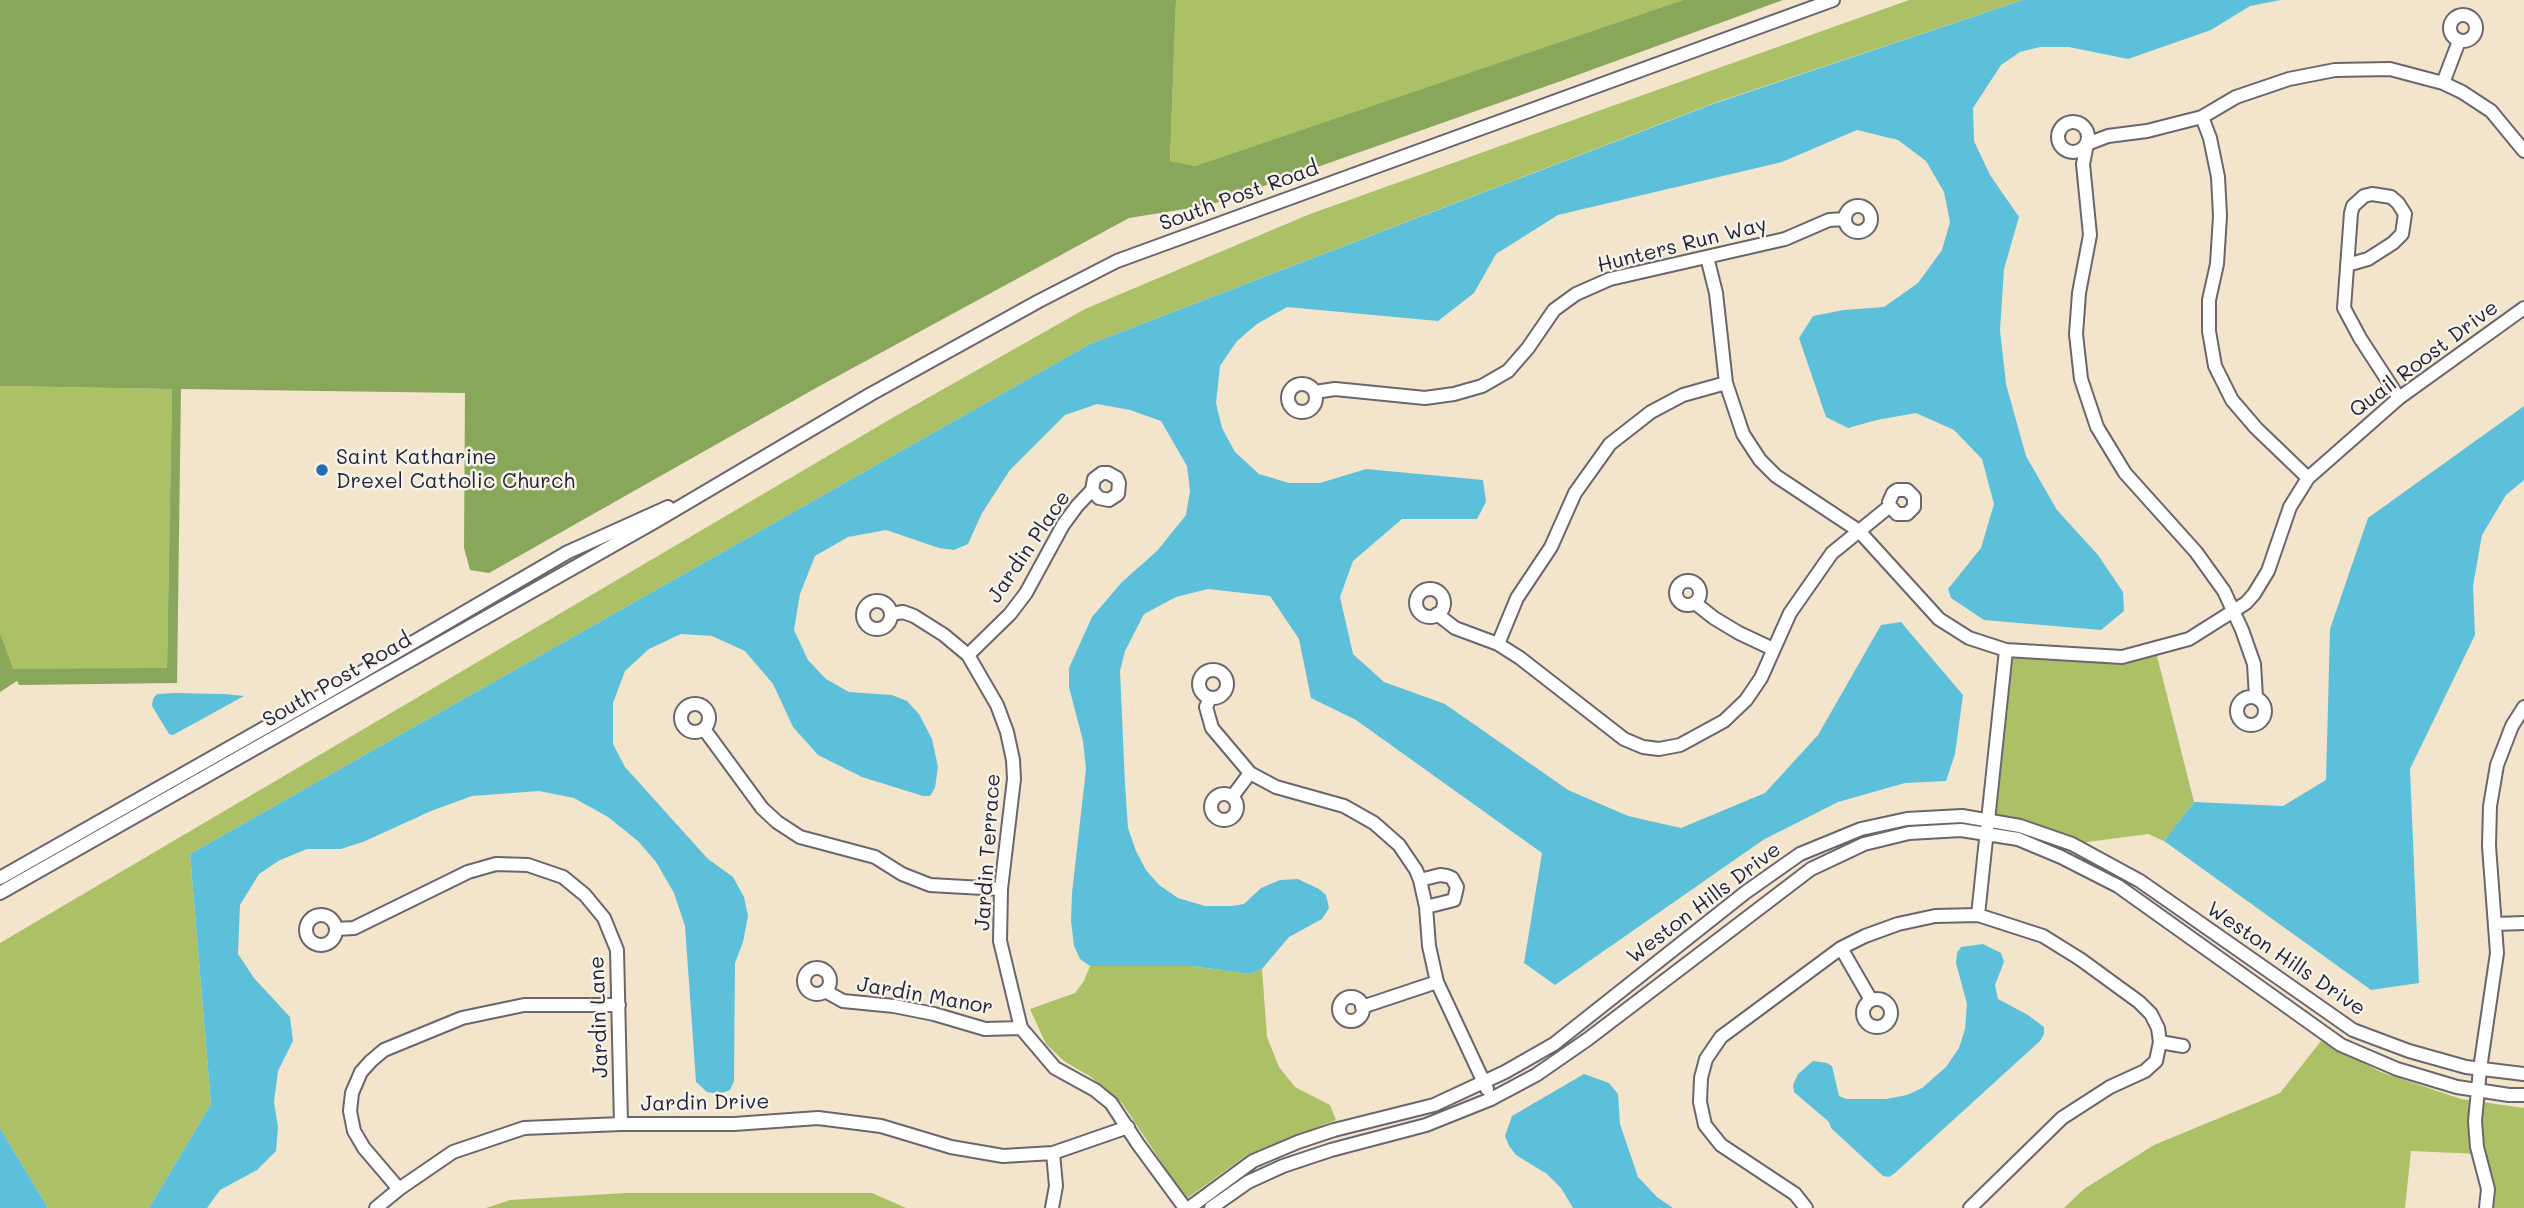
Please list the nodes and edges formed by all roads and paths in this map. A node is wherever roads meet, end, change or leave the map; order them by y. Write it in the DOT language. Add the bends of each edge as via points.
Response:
graph roads {
  1 [pos="1833,0"];
  2 [pos="2459,41"];
  3 [pos="2443,83"];
  4 [pos="2202,117"];
  5 [pos="2524,151"];
  6 [pos="1845,219"];
  7 [pos="1707,257"];
  8 [pos="2347,265"];
  9 [pos="2524,308"];
  10 [pos="1726,383"];
  11 [pos="1315,392"];
  12 [pos="2399,398"];
  13 [pos="2308,478"];
  14 [pos="1093,490"];
  15 [pos="691,498"];
  16 [pos="1890,506"];
  17 [pos="1859,531"];
  18 [pos="1695,603"];
  19 [pos="2235,612"];
  20 [pos="891,614"];
  21 [pos="1437,614"];
  22 [pos="432,630"];
  23 [pos="440,644"];
  24 [pos="1498,644"];
  25 [pos="1773,649"];
  26 [pos="2006,650"];
  27 [pos="968,654"];
  28 [pos="2256,697"];
  29 [pos="1210,698"];
  30 [pos="2524,707"];
  31 [pos="704,729"];
  32 [pos="1250,773"];
  33 [pos="1232,797"];
  34 [pos="1989,820"];
  35 [pos="1986,834"];
  36 [pos="0,878"];
  37 [pos="1420,880"];
  38 [pos="1001,889"];
  39 [pos="0,893"];
  40 [pos="1426,907"];
  41 [pos="1978,915"];
  42 [pos="2524,923"];
  43 [pos="2495,924"];
  44 [pos="336,929"];
  45 [pos="1841,948"];
  46 [pos="1437,982"];
  47 [pos="825,991"];
  48 [pos="1871,1000"];
  49 [pos="619,1005"];
  50 [pos="1362,1007"];
  51 [pos="1021,1028"];
  52 [pos="2160,1042"];
  53 [pos="2183,1046"];
  54 [pos="2480,1069"];
  55 [pos="2524,1074"];
  56 [pos="1484,1082"];
  57 [pos="2477,1090"];
  58 [pos="2524,1095"];
  59 [pos="1491,1099"];
  60 [pos="621,1124"];
  61 [pos="1128,1127"];
  62 [pos="1053,1153"];
  63 [pos="398,1189"];
  64 [pos="376,1208"];
  65 [pos="1052,1208"];
  66 [pos="1187,1208"];
  67 [pos="1211,1208"];
  68 [pos="1806,1208"];
  69 [pos="1970,1208"];
  70 [pos="2486,1208"];
  1 -- 15 [label="street, South Post Road" via="1117,261 895,380"];
  2 -- 3 [label="street"];
  3 -- 4 [label="street" via="2390,69 2336,70 2246,94"];
  3 -- 5 [label="street" via="2491,111"];
  4 -- 13 [label="street" via="2210,138 2220,216 2209,300 2215,366 2240,410"];
  4 -- 19 [label="street" via="2087,144 2083,164 2090,235 2076,334 2081,379 2097,427 2125,474 2196,552"];
  6 -- 7 [label="street, Hunters Run Way"];
  7 -- 10 [label="street, Quail Roost Drive" via="1716,293"];
  7 -- 11 [label="street, Hunters Run Way" via="1610,279 1576,294 1554,310 1508,370 1482,386 1425,398 1335,389"];
  8 -- 8 [label="street" via="2353,206 2372,194 2398,202 2405,214 2402,234 2368,259"];
  8 -- 12 [label="street" via="2344,308"];
  9 -- 12 [label="street, Quail Roost Drive"];
  10 -- 17 [label="street, Quail Roost Drive" via="1743,434 1760,460 1776,476"];
  10 -- 24 [label="street" via="1683,395 1651,412 1610,444 1575,494 1551,547 1517,598"];
  12 -- 13 [label="street, Quail Roost Drive"];
  13 -- 19 [label="street, Quail Roost Drive" via="2290,507 2261,584"];
  14 -- 27 [label="street, Jardin Place" via="1063,525 1010,614"];
  15 -- 22 [label="street, South Post Road" via="568,552"];
  15 -- 23 [label="street, South Post Road"];
  16 -- 17 [label="street"];
  17 -- 25 [label="street" via="1832,553 1813,578"];
  17 -- 26 [label="street, Quail Roost Drive" via="1939,619 1969,638"];
  18 -- 25 [label="street"];
  19 -- 26 [label="street, Quail Roost Drive" via="2189,639 2122,657"];
  19 -- 28 [label="street" via="2254,664"];
  20 -- 27 [label="street, Jardin Terrace" via="914,616"];
  21 -- 24 [label="street" via="1455,628"];
  22 -- 23 [label="street"];
  22 -- 36 [label="street, South Post Road"];
  23 -- 39 [label="street, South Post Road"];
  24 -- 25 [label="street" via="1624,739 1659,749 1680,745 1724,721 1761,678"];
  26 -- 34 [label="street"];
  27 -- 38 [label="street, Jardin Terrace" via="997,705 1013,760"];
  29 -- 32 [label="street" via="1206,706 1212,728"];
  30 -- 43 [label="street" via="2497,765 2490,806"];
  31 -- 38 [label="street" via="762,808 800,837 875,857 930,885"];
  32 -- 33 [label="street"];
  32 -- 37 [label="street" via="1276,787 1344,806 1374,823 1399,845"];
  34 -- 35 [label="street"];
  34 -- 54 [label="street, Weston Hills Drive" via="2072,844 2140,881 2353,1030"];
  34 -- 56 [label="street, Weston Hills Drive" via="1962,816 1907,819 1861,829 1800,854 1554,1044"];
  35 -- 41 [label="street"];
  35 -- 57 [label="street, Weston Hills Drive" via="2018,839 2118,886 2341,1045 2397,1069"];
  35 -- 59 [label="street, Weston Hills Drive" via="1961,830 1909,833 1864,844 1811,869 1588,1039"];
  37 -- 40 [label="street"];
  37 -- 40 [label="street" via="1447,876 1457,887 1454,900"];
  38 -- 51 [label="street, Jardin Terrace" via="1000,941"];
  40 -- 46 [label="street"];
  41 -- 45 [label="street" via="1910,921"];
  41 -- 52 [label="street" via="2043,936 2080,959 2145,1008 2158,1028"];
  42 -- 43 [label="street"];
  43 -- 54 [label="street" via="2496,974"];
  44 -- 49 [label="street, Jardin Lane" via="354,928 468,872 496,864 528,865 563,877 604,918 617,950"];
  45 -- 48 [label="street"];
  45 -- 68 [label="street" via="1721,1037 1706,1059 1701,1078 1705,1125 1721,1145 1795,1194"];
  46 -- 50 [label="street"];
  46 -- 56 [label="street"];
  47 -- 51 [label="street, Jardin Manor" via="843,1001 894,1006 985,1029"];
  49 -- 60 [label="street, Jardin Lane"];
  49 -- 63 [label="street" via="524,1005 471,1016 384,1051 371,1061 352,1093 354,1131"];
  51 -- 61 [label="street, Jardin Terrace" via="1055,1068 1095,1090"];
  52 -- 53 [label="street"];
  52 -- 69 [label="street" via="2156,1061 2145,1071 2062,1118"];
  54 -- 55 [label="street, Weston Hills Drive"];
  54 -- 57 [label="street"];
  56 -- 59 [label="street"];
  56 -- 66 [label="street, Weston Hills Drive" via="1434,1105 1334,1130 1253,1161"];
  57 -- 58 [label="street, Weston Hills Drive"];
  57 -- 70 [label="street" via="2475,1121 2488,1189"];
  59 -- 67 [label="street, Weston Hills Drive" via="1426,1125 1283,1166 1248,1182"];
  60 -- 62 [label="street, Jardin Drive" via="734,1125 818,1118 881,1126 951,1147 1003,1156"];
  60 -- 63 [label="street, Jardin Drive" via="512,1131 453,1152"];
  61 -- 62 [label="street, Jardin Drive"];
  61 -- 66 [label="street, Jardin Terrace"];
  62 -- 65 [label="street" via="1056,1186"];
  63 -- 64 [label="street, Jardin Drive"];
}
